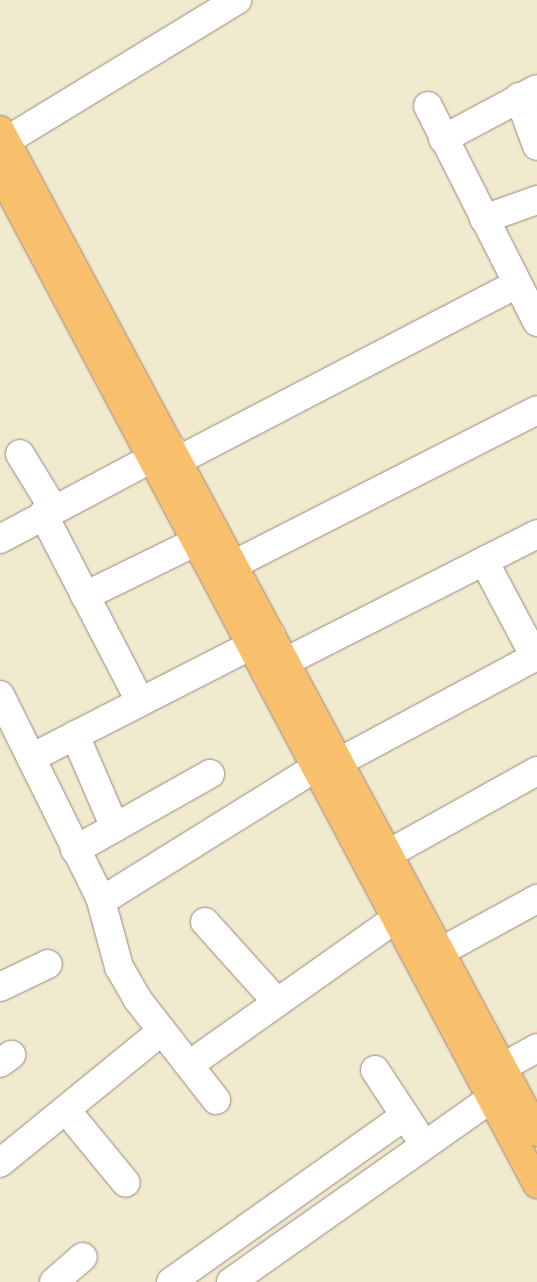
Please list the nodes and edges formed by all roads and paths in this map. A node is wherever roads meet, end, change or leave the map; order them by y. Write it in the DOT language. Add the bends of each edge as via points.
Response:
graph roads {
  1 [pos="237,0"];
  2 [pos="528,93"];
  3 [pos="428,106"];
  4 [pos="3,136"];
  5 [pos="443,139"];
  6 [pos="537,146"];
  7 [pos="0,172"];
  8 [pos="537,200"];
  9 [pos="484,219"];
  10 [pos="517,284"];
  11 [pos="537,322"];
  12 [pos="537,410"];
  13 [pos="20,454"];
  14 [pos="166,456"];
  15 [pos="48,511"];
  16 [pos="537,534"];
  17 [pos="0,539"];
  18 [pos="195,542"];
  19 [pos="484,561"];
  20 [pos="233,565"];
  21 [pos="86,596"];
  22 [pos="260,639"];
  23 [pos="536,657"];
  24 [pos="285,662"];
  25 [pos="0,695"];
  26 [pos="140,701"];
  27 [pos="75,735"];
  28 [pos="31,758"];
  29 [pos="327,765"];
  30 [pos="537,771"];
  31 [pos="210,774"];
  32 [pos="115,828"];
  33 [pos="75,850"];
  34 [pos="388,854"];
  35 [pos="100,897"];
  36 [pos="537,899"];
  37 [pos="395,919"];
  38 [pos="205,922"];
  39 [pos="440,952"];
  40 [pos="48,964"];
  41 [pos="0,987"];
  42 [pos="277,1002"];
  43 [pos="162,1031"];
  44 [pos="537,1048"];
  45 [pos="189,1065"];
  46 [pos="503,1067"];
  47 [pos="374,1070"];
  48 [pos="490,1099"];
  49 [pos="216,1100"];
  50 [pos="66,1110"];
  51 [pos="405,1116"];
  52 [pos="537,1132"];
  53 [pos="425,1145"];
  54 [pos="0,1163"];
  55 [pos="333,1167"];
  56 [pos="126,1183"];
  57 [pos="537,1184"];
  58 [pos="352,1196"];
  59 [pos="83,1257"];
  60 [pos="209,1271"];
  61 [pos="54,1282"];
  62 [pos="171,1282"];
  63 [pos="231,1282"];
  1 -- 4 [label="street"];
  2 -- 5 [label="street"];
  2 -- 6 [label="street"];
  3 -- 5 [label="street"];
  4 -- 14 [label="main road"];
  5 -- 9 [label="street"];
  7 -- 14 [label="main road"];
  8 -- 9 [label="street"];
  9 -- 10 [label="street"];
  10 -- 11 [label="street"];
  10 -- 14 [label="street"];
  12 -- 20 [label="street"];
  13 -- 15 [label="street"];
  14 -- 15 [label="street"];
  14 -- 18 [label="main road"];
  14 -- 20 [label="main road"];
  15 -- 17 [label="street"];
  15 -- 21 [label="street"];
  16 -- 19 [label="street"];
  18 -- 21 [label="street"];
  18 -- 22 [label="main road"];
  19 -- 23 [label="street"];
  19 -- 24 [label="street"];
  20 -- 22 [label="main road"];
  21 -- 26 [label="street"];
  22 -- 24 [label="main road"];
  22 -- 26 [label="street"];
  22 -- 29 [label="main road"];
  23 -- 29 [label="street"];
  24 -- 29 [label="main road"];
  25 -- 28 [label="street"];
  26 -- 27 [label="street"];
  27 -- 28 [label="street"];
  27 -- 32 [label="street"];
  28 -- 33 [label="street"];
  29 -- 34 [label="main road"];
  29 -- 35 [label="street" via="111,895"];
  29 -- 37 [label="main road"];
  30 -- 34 [label="street"];
  31 -- 32 [label="street"];
  32 -- 33 [label="street"];
  33 -- 35 [label="street"];
  34 -- 39 [label="main road"];
  35 -- 43 [label="street" via="120,967"];
  36 -- 39 [label="street"];
  37 -- 42 [label="street"];
  37 -- 48 [label="main road"];
  38 -- 42 [label="street"];
  39 -- 46 [label="main road"];
  40 -- 41 [label="street"];
  42 -- 45 [label="street"];
  43 -- 45 [label="street"];
  43 -- 50 [label="street"];
  44 -- 46 [label="street"];
  45 -- 49 [label="street"];
  46 -- 52 [label="main road"];
  47 -- 51 [label="street"];
  48 -- 53 [label="street"];
  48 -- 57 [label="main road"];
  50 -- 54 [label="street"];
  50 -- 56 [label="street"];
  51 -- 53 [label="street"];
  51 -- 55 [label="street"];
  53 -- 58 [label="street"];
  55 -- 58 [label="street"];
  55 -- 60 [label="street"];
  58 -- 63 [label="street"];
  59 -- 61 [label="street"];
  60 -- 62 [label="street"];
}
